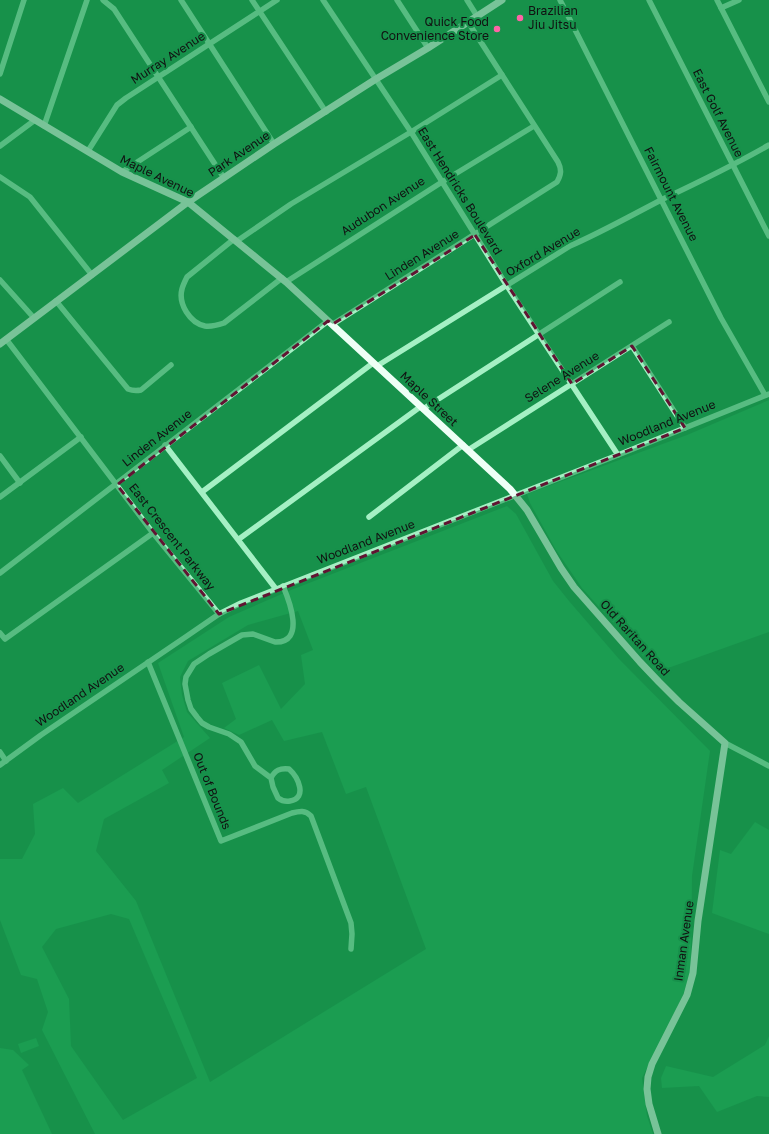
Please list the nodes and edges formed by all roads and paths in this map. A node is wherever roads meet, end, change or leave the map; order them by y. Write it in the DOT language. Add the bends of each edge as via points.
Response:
graph roads {
  1 [pos="24,0"];
  2 [pos="87,0"];
  3 [pos="103,0"];
  4 [pos="181,0"];
  5 [pos="252,0"];
  6 [pos="277,0"];
  7 [pos="323,0"];
  8 [pos="397,0"];
  9 [pos="467,0"];
  10 [pos="502,0"];
  11 [pos="560,0"];
  12 [pos="649,0"];
  13 [pos="717,0"];
  14 [pos="739,0"];
  15 [pos="721,8"];
  16 [pos="260,11"];
  17 [pos="477,16"];
  18 [pos="468,22"];
  19 [pos="209,44"];
  20 [pos="428,48"];
  21 [pos="0,74"];
  22 [pos="502,75"];
  23 [pos="158,77"];
  24 [pos="376,79"];
  25 [pos="0,99"];
  26 [pos="769,102"];
  27 [pos="326,112"];
  28 [pos="35,120"];
  29 [pos="44,126"];
  30 [pos="534,126"];
  31 [pos="191,127"];
  32 [pos="411,132"];
  33 [pos="274,144"];
  34 [pos="769,145"];
  35 [pos="0,146"];
  36 [pos="88,151"];
  37 [pos="732,166"];
  38 [pos="122,172"];
  39 [pos="0,177"];
  40 [pos="224,178"];
  41 [pos="442,182"];
  42 [pos="662,200"];
  43 [pos="188,202"];
  44 [pos="475,235"];
  45 [pos="769,236"];
  46 [pos="236,240"];
  47 [pos="92,275"];
  48 [pos="0,280"];
  49 [pos="284,280"];
  50 [pos="620,282"];
  51 [pos="507,286"];
  52 [pos="56,301"];
  53 [pos="34,318"];
  54 [pos="330,322"];
  55 [pos="669,322"];
  56 [pos="538,335"];
  57 [pos="6,339"];
  58 [pos="0,344"];
  59 [pos="632,346"];
  60 [pos="171,365"];
  61 [pos="375,365"];
  62 [pos="572,384"];
  63 [pos="767,394"];
  64 [pos="422,408"];
  65 [pos="685,428"];
  66 [pos="80,437"];
  67 [pos="166,445"];
  68 [pos="465,447"];
  69 [pos="618,455"];
  70 [pos="0,456"];
  71 [pos="20,483"];
  72 [pos="117,485"];
  73 [pos="202,492"];
  74 [pos="515,495"];
  75 [pos="0,497"];
  76 [pos="369,517"];
  77 [pos="153,533"];
  78 [pos="239,539"];
  79 [pos="0,574"];
  80 [pos="282,586"];
  81 [pos="276,589"];
  82 [pos="219,614"];
  83 [pos="0,633"];
  84 [pos="148,662"];
  85 [pos="725,742"];
  86 [pos="0,752"];
  87 [pos="6,761"];
  88 [pos="0,765"];
  89 [pos="769,766"];
  90 [pos="271,778"];
  91 [pos="351,949"];
  92 [pos="658,1134"];
  1 -- 21 [label="street"];
  2 -- 29 [label="street"];
  3 -- 23 [label="street" via="114,9"];
  4 -- 19 [label="street"];
  5 -- 16 [label="street"];
  6 -- 16 [label="street, Murray Avenue"];
  7 -- 24 [label="street, East Hendricks Boulevard"];
  8 -- 20 [label="street"];
  9 -- 17 [label="street"];
  10 -- 17 [label="main road, Park Avenue"];
  11 -- 42 [label="street, Fairmount Avenue"];
  12 -- 37 [label="street, East Golf Avenue"];
  13 -- 15 [label="street"];
  14 -- 15 [label="street"];
  15 -- 26 [label="street"];
  16 -- 19 [label="street, Murray Avenue"];
  16 -- 27 [label="street"];
  17 -- 18 [label="main road, Park Avenue"];
  18 -- 20 [label="main road, Park Avenue"];
  18 -- 22 [label="street"];
  19 -- 23 [label="street, Murray Avenue"];
  19 -- 33 [label="street"];
  20 -- 24 [label="main road, Park Avenue"];
  22 -- 30 [label="street"];
  22 -- 32 [label="street, Audubon Avenue"];
  23 -- 31 [label="street"];
  23 -- 36 [label="street, Murray Avenue" via="117,105"];
  24 -- 27 [label="main road, Park Avenue"];
  24 -- 32 [label="street, East Hendricks Boulevard"];
  25 -- 28 [label="main road, Maple Avenue"];
  27 -- 33 [label="main road, Park Avenue"];
  28 -- 29 [label="main road, Maple Avenue"];
  28 -- 35 [label="street"];
  29 -- 36 [label="main road, Maple Avenue"];
  30 -- 41 [label="street, Audubon Avenue"];
  30 -- 44 [label="street, Linden Avenue" via="558,162 561,170 557,182"];
  31 -- 38 [label="street"];
  31 -- 40 [label="street"];
  32 -- 41 [label="street, East Hendricks Boulevard"];
  32 -- 46 [label="street, Audubon Avenue"];
  33 -- 40 [label="main road, Park Avenue"];
  34 -- 37 [label="street, Oxford Avenue"];
  36 -- 38 [label="main road, Maple Avenue"];
  37 -- 42 [label="street, Oxford Avenue"];
  37 -- 45 [label="street, East Golf Avenue"];
  38 -- 43 [label="main road, Maple Avenue"];
  39 -- 47 [label="street" via="30,197"];
  40 -- 43 [label="main road, Park Avenue"];
  41 -- 44 [label="street, East Hendricks Boulevard"];
  41 -- 49 [label="street, Audubon Avenue"];
  42 -- 51 [label="street, Oxford Avenue" via="570,246"];
  42 -- 63 [label="street, Fairmount Avenue" via="721,318"];
  43 -- 46 [label="main road, Maple Avenue"];
  43 -- 47 [label="main road, Park Avenue"];
  44 -- 51 [label="street, East Hendricks Boulevard"];
  44 -- 54 [label="street, Linden Avenue"];
  46 -- 49 [label="main road, Maple Avenue"];
  46 -- 49 [label="street, Audubon Avenue" via="187,278 183,285 181,298 192,319 206,326 224,323"];
  47 -- 52 [label="main road, Park Avenue"];
  48 -- 53 [label="street"];
  49 -- 54 [label="main road, Maple Avenue"];
  50 -- 56 [label="street"];
  51 -- 56 [label="street, East Hendricks Boulevard"];
  51 -- 61 [label="street, Oxford Avenue"];
  52 -- 53 [label="main road, Park Avenue"];
  52 -- 60 [label="street" via="128,389 141,390"];
  53 -- 57 [label="main road, Park Avenue"];
  54 -- 61 [label="main road, Maple Street"];
  54 -- 67 [label="street, Linden Avenue"];
  55 -- 59 [label="street, Selene Avenue"];
  56 -- 62 [label="street, East Hendricks Boulevard"];
  56 -- 64 [label="street"];
  57 -- 58 [label="main road, Park Avenue"];
  57 -- 66 [label="street, East Crescent Parkway"];
  59 -- 62 [label="street, Selene Avenue"];
  59 -- 65 [label="street"];
  61 -- 64 [label="main road, Maple Street"];
  61 -- 73 [label="street, Oxford Avenue"];
  62 -- 68 [label="street, Selene Avenue"];
  62 -- 69 [label="street, East Hendricks Boulevard"];
  63 -- 65 [label="street, Woodland Avenue"];
  64 -- 68 [label="main road, Maple Street"];
  64 -- 78 [label="street"];
  65 -- 69 [label="street, Woodland Avenue"];
  66 -- 71 [label="street"];
  66 -- 72 [label="street, East Crescent Parkway"];
  67 -- 72 [label="street, Linden Avenue"];
  67 -- 73 [label="street"];
  68 -- 74 [label="main road, Maple Street"];
  68 -- 76 [label="street, Selene Avenue"];
  69 -- 74 [label="street, Woodland Avenue"];
  70 -- 71 [label="street"];
  71 -- 75 [label="street"];
  72 -- 77 [label="street, East Crescent Parkway"];
  72 -- 79 [label="street, Linden Avenue"];
  73 -- 78 [label="street"];
  74 -- 80 [label="street, Woodland Avenue"];
  74 -- 85 [label="main road, Old Raritan Road" via="527,510 574,587 659,682"];
  77 -- 82 [label="street, East Crescent Parkway"];
  77 -- 83 [label="street" via="5,639"];
  78 -- 81 [label="street"];
  80 -- 81 [label="street, Woodland Avenue"];
  80 -- 90 [label="street" via="290,603 293,619 292,631 287,638 276,642 253,634 242,635 194,664 186,678 191,709 202,723 236,738 256,766"];
  81 -- 82 [label="street, Woodland Avenue"];
  82 -- 84 [label="street, Woodland Avenue"];
  84 -- 87 [label="street, Woodland Avenue"];
  84 -- 91 [label="street, Out of Bounds" via="221,841 292,813 304,811 311,816 351,923"];
  85 -- 89 [label="street, Old Raritan Road"];
  85 -- 92 [label="main road, Inman Avenue" via="698,921 693,973 686,995 648,1077 649,1104"];
  86 -- 87 [label="street"];
  87 -- 88 [label="street, Woodland Avenue"];
  90 -- 90 [label="street" via="277,770 289,769 294,773 298,784 299,797 290,801 281,800 275,793"];
}
